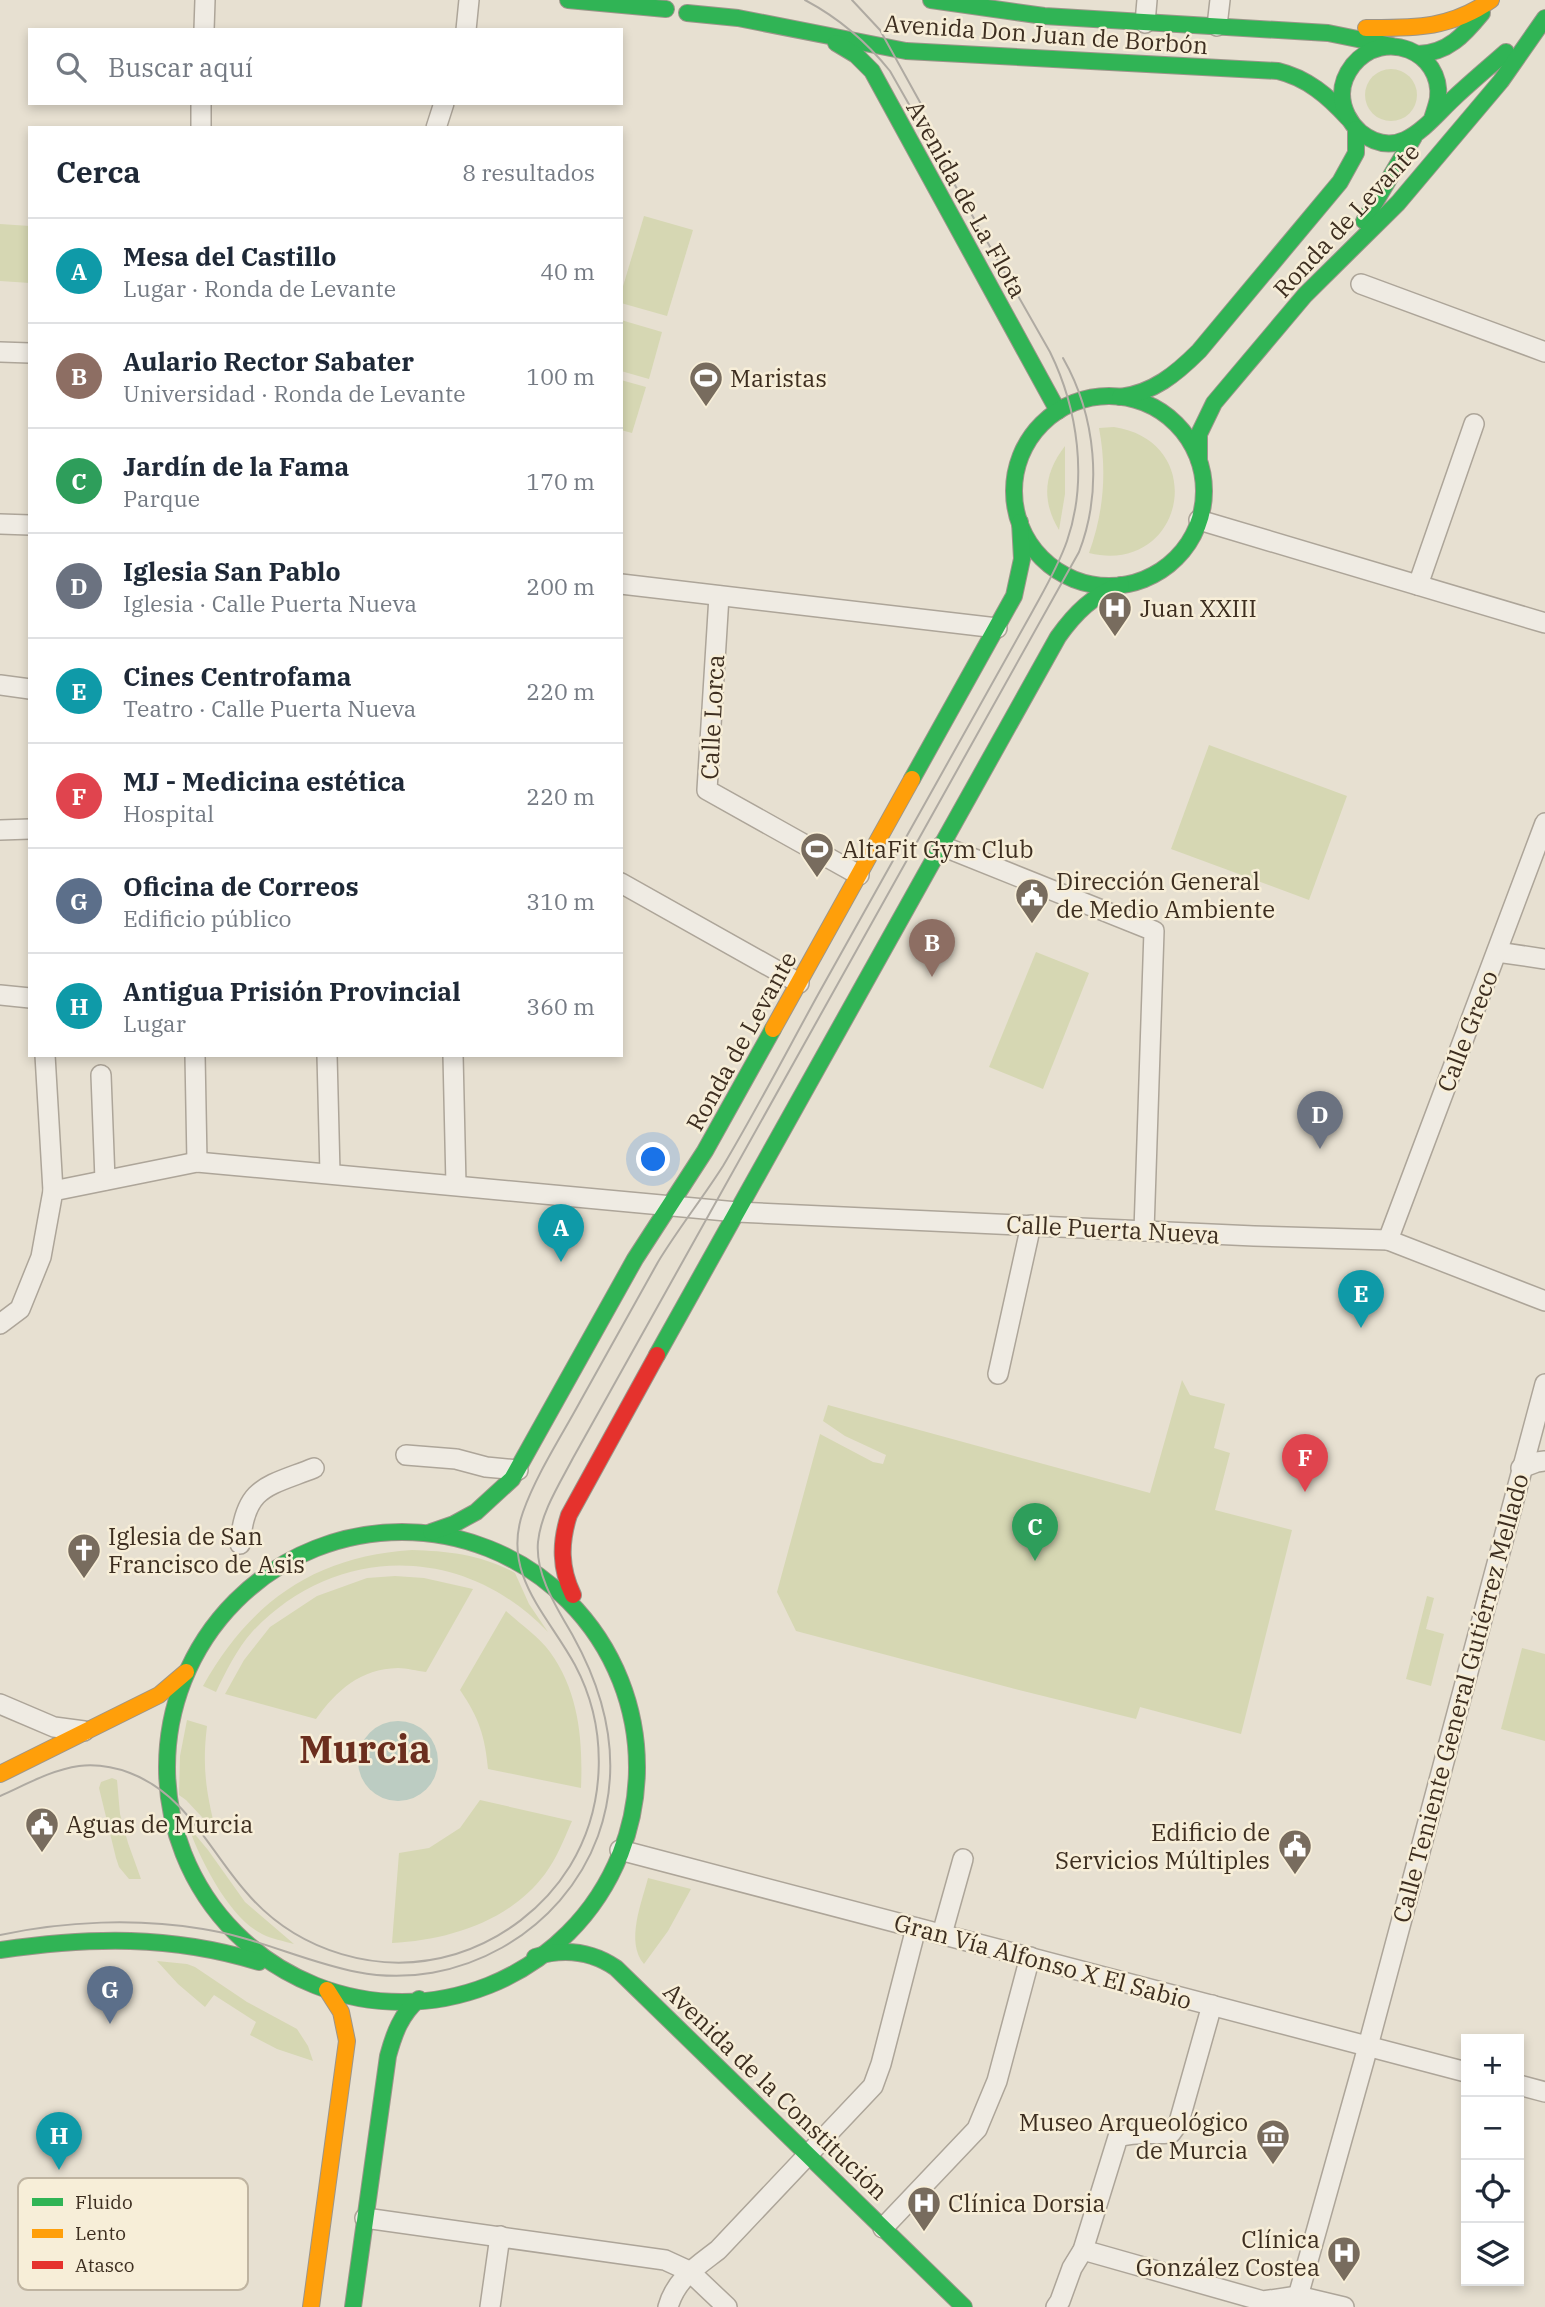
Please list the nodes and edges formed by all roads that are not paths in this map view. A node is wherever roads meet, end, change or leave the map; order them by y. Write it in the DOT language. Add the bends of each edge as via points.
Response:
graph roads {
  1 [pos="205,0"];
  2 [pos="469,0"];
  3 [pos="568,0"];
  4 [pos="648,0"];
  5 [pos="728,0"];
  6 [pos="932,0"];
  7 [pos="1147,0"];
  8 [pos="1220,0"];
  9 [pos="1492,0"];
  10 [pos="666,9"];
  11 [pos="1545,11"];
  12 [pos="687,13"];
  13 [pos="1545,18"];
  14 [pos="1145,23"];
  15 [pos="1217,26"];
  16 [pos="204,28"];
  17 [pos="466,28"];
  18 [pos="1292,31"];
  19 [pos="813,32"];
  20 [pos="1392,46"];
  21 [pos="1418,54"];
  22 [pos="201,105"];
  23 [pos="443,105"];
  24 [pos="1432,119"];
  25 [pos="1352,124"];
  26 [pos="201,126"];
  27 [pos="437,126"];
  28 [pos="1414,137"];
  29 [pos="1361,284"];
  30 [pos="1305,295"];
  31 [pos="0,352"];
  32 [pos="1545,352"];
  33 [pos="28,353"];
  34 [pos="1120,397"];
  35 [pos="1058,411"];
  36 [pos="1474,424"];
  37 [pos="1199,460"];
  38 [pos="1199,520"];
  39 [pos="1020,523"];
  40 [pos="0,524"];
  41 [pos="28,525"];
  42 [pos="623,584"];
  43 [pos="1121,585"];
  44 [pos="1418,585"];
  45 [pos="719,596"];
  46 [pos="1545,623"];
  47 [pos="997,628"];
  48 [pos="0,685"];
  49 [pos="28,689"];
  50 [pos="1545,823"];
  51 [pos="28,829"];
  52 [pos="0,830"];
  53 [pos="942,846"];
  54 [pos="859,876"];
  55 [pos="623,884"];
  56 [pos="1497,952"];
  57 [pos="1545,958"];
  58 [pos="799,982"];
  59 [pos="0,995"];
  60 [pos="28,998"];
  61 [pos="45,1057"];
  62 [pos="195,1057"];
  63 [pos="327,1057"];
  64 [pos="453,1057"];
  65 [pos="101,1074"];
  66 [pos="197,1162"];
  67 [pos="330,1173"];
  68 [pos="105,1180"];
  69 [pos="456,1185"];
  70 [pos="53,1191"];
  71 [pos="669,1207"];
  72 [pos="737,1212"];
  73 [pos="1031,1225"];
  74 [pos="1144,1231"];
  75 [pos="1388,1240"];
  76 [pos="1545,1301"];
  77 [pos="0,1324"];
  78 [pos="998,1374"];
  79 [pos="1545,1384"];
  80 [pos="406,1455"];
  81 [pos="1545,1461"];
  82 [pos="314,1468"];
  83 [pos="1521,1468"];
  84 [pos="517,1470"];
  85 [pos="428,1533"];
  86 [pos="240,1544"];
  87 [pos="574,1597"];
  88 [pos="203,1650"];
  89 [pos="0,1704"];
  90 [pos="88,1731"];
  91 [pos="0,1774"];
  92 [pos="620,1850"];
  93 [pos="963,1859"];
  94 [pos="916,1928"];
  95 [pos="942,1934"];
  96 [pos="0,1950"];
  97 [pos="535,1957"];
  98 [pos="1030,1957"];
  99 [pos="278,1969"];
  100 [pos="327,1990"];
  101 [pos="419,1999"];
  102 [pos="1212,2005"];
  103 [pos="1368,2046"];
  104 [pos="1461,2070"];
  105 [pos="1524,2086"];
  106 [pos="1545,2092"];
  107 [pos="808,2154"];
  108 [pos="365,2218"];
  109 [pos="883,2228"];
  110 [pos="500,2236"];
  111 [pos="1083,2249"];
  112 [pos="689,2271"];
  113 [pos="1296,2301"];
  114 [pos="311,2307"];
  115 [pos="353,2307"];
  116 [pos="490,2307"];
  117 [pos="668,2307"];
  118 [pos="727,2307"];
  119 [pos="964,2307"];
  120 [pos="1056,2307"];
  121 [pos="1344,2307"];
  1 -- 16 [label="street"];
  2 -- 17 [label="street"];
  3 -- 10 [label="main road"];
  4 -- 10 [label="main road"];
  5 -- 12 [label="main road"];
  6 -- 14 [label="main road, Avenida Don Juan de Borbón" via="1044,16"];
  7 -- 14 [label="street"];
  8 -- 15 [label="street"];
  9 -- 18 [label="main road" via="1466,18 1446,24"];
  9 -- 21 [label="main road" via="1455,44"];
  10 -- 12 [label="main road, Avenida Don Juan de Borbón"];
  11 -- 24 [label="main road"];
  12 -- 19 [label="main road, Avenida Don Juan de Borbón"];
  13 -- 30 [label="main road, Ronda de Levante" via="1501,81 1398,203"];
  14 -- 15 [label="main road, Avenida Don Juan de Borbón"];
  15 -- 18 [label="main road, Avenida Don Juan de Borbón"];
  18 -- 20 [label="main road, Avenida Don Juan de Borbón"];
  19 -- 25 [label="main road, Avenida Don Juan de Borbón" via="906,51 1279,71 1302,79"];
  19 -- 35 [label="main road, Avenida de La Flota" via="848,50 872,71"];
  20 -- 21 [label="main road"];
  20 -- 25 [label="main road" via="1368,51 1349,69 1342,93"];
  21 -- 24 [label="main road" via="1430,65 1438,88"];
  22 -- 26 [label="street"];
  23 -- 27 [label="street"];
  24 -- 28 [label="main road"];
  25 -- 28 [label="main road" via="1371,139 1388,143"];
  25 -- 34 [label="main road, Ronda de Levante" via="1356,153 1347,172 1199,351 1150,390"];
  28 -- 30 [label="main road" via="1367,215"];
  29 -- 32 [label="street"];
  30 -- 37 [label="main road, Ronda de Levante" via="1208,412 1199,434"];
  31 -- 33 [label="street"];
  34 -- 35 [label="main road" via="1093,398"];
  34 -- 37 [label="main road" via="1145,403 1166,415 1182,430"];
  35 -- 39 [label="main road" via="1032,436 1019,461 1015,488"];
  36 -- 44 [label="street"];
  37 -- 38 [label="main road" via="1203,495"];
  38 -- 43 [label="main road" via="1173,560 1153,575"];
  38 -- 44 [label="street"];
  39 -- 43 [label="main road" via="1038,553 1056,569 1085,583"];
  39 -- 47 [label="main road, Ronda de Levante" via="1020,580"];
  40 -- 41 [label="street"];
  42 -- 45 [label="street"];
  43 -- 53 [label="main road" via="1094,598 1067,624"];
  44 -- 46 [label="street"];
  45 -- 47 [label="street"];
  45 -- 54 [label="street, Calle Lorca" via="707,790"];
  47 -- 54 [label="main road, Ronda de Levante"];
  48 -- 49 [label="street"];
  50 -- 56 [label="street, Calle Greco"];
  51 -- 52 [label="street"];
  53 -- 72 [label="main road"];
  53 -- 74 [label="street" via="1154,931"];
  54 -- 58 [label="main road, Ronda de Levante"];
  55 -- 58 [label="street"];
  56 -- 57 [label="street"];
  56 -- 75 [label="street, Calle Greco"];
  58 -- 71 [label="main road, Ronda de Levante"];
  59 -- 60 [label="street"];
  61 -- 70 [label="street"];
  62 -- 66 [label="street"];
  63 -- 67 [label="street"];
  64 -- 69 [label="street"];
  65 -- 68 [label="street"];
  66 -- 67 [label="street, Calle Puerta Nueva"];
  66 -- 68 [label="street, Calle Puerta Nueva"];
  67 -- 69 [label="street, Calle Puerta Nueva"];
  68 -- 70 [label="street, Calle Puerta Nueva"];
  69 -- 71 [label="street, Calle Puerta Nueva"];
  70 -- 77 [label="street" via="41,1257 20,1309"];
  71 -- 72 [label="street, Calle Puerta Nueva"];
  71 -- 84 [label="main road, Ronda de Levante"];
  72 -- 73 [label="street, Calle Puerta Nueva"];
  72 -- 87 [label="main road" via="568,1515 561,1544"];
  73 -- 74 [label="street, Calle Puerta Nueva"];
  73 -- 78 [label="street"];
  74 -- 75 [label="street, Calle Puerta Nueva"];
  75 -- 76 [label="street, Calle Puerta Nueva"];
  79 -- 83 [label="street, Calle Teniente General Gutiérrez Mellado"];
  80 -- 84 [label="street"];
  81 -- 83 [label="street"];
  82 -- 86 [label="street" via="255,1495 246,1508"];
  83 -- 103 [label="street, Calle Teniente General Gutiérrez Mellado"];
  84 -- 85 [label="main road, Ronda de Levante" via="474,1514"];
  85 -- 87 [label="main road" via="461,1536 510,1550 548,1573"];
  85 -- 88 [label="main road" via="362,1539 293,1565 251,1594"];
  87 -- 92 [label="main road" via="608,1648 633,1719 636,1792"];
  88 -- 90 [label="main road" via="166,1691"];
  88 -- 99 [label="main road" via="180,1691 167,1729 161,1779 166,1821 183,1867 209,1909 241,1942"];
  89 -- 90 [label="street" via="54,1727"];
  90 -- 91 [label="main road"];
  92 -- 94 [label="street, Gran Vía Alfonso X El Sabio"];
  92 -- 97 [label="main road" via="581,1915"];
  93 -- 95 [label="street"];
  94 -- 95 [label="street, Gran Vía Alfonso X El Sabio"];
  94 -- 107 [label="street" via="876,2080"];
  95 -- 98 [label="street, Gran Vía Alfonso X El Sabio"];
  96 -- 99 [label="main road" via="66,1941 141,1940 209,1948"];
  97 -- 101 [label="main road" via="480,1987"];
  97 -- 107 [label="main road, Avenida de la Constitución" via="574,1952 611,1964"];
  98 -- 102 [label="street, Gran Vía Alfonso X El Sabio"];
  98 -- 109 [label="street" via="997,2081 977,2129"];
  99 -- 100 [label="main road"];
  100 -- 101 [label="main road" via="357,1998"];
  100 -- 114 [label="main road" via="341,2012 347,2040"];
  101 -- 108 [label="main road" via="404,2016 391,2044"];
  102 -- 103 [label="street, Gran Vía Alfonso X El Sabio"];
  102 -- 111 [label="street" via="1179,2122 1171,2133 1118,2137"];
  103 -- 104 [label="street, Gran Vía Alfonso X El Sabio"];
  103 -- 113 [label="street, Calle Teniente General Gutiérrez Mellado"];
  105 -- 106 [label="street"];
  107 -- 109 [label="main road, Avenida de la Constitución"];
  107 -- 112 [label="street" via="718,2250"];
  108 -- 110 [label="street"];
  108 -- 115 [label="main road"];
  109 -- 119 [label="main road, Avenida de la Constitución"];
  110 -- 112 [label="street" via="665,2260"];
  110 -- 116 [label="street"];
  111 -- 113 [label="street" via="1263,2301"];
  111 -- 120 [label="street"];
  112 -- 117 [label="street"];
  112 -- 118 [label="street"];
  113 -- 121 [label="street"];
}
